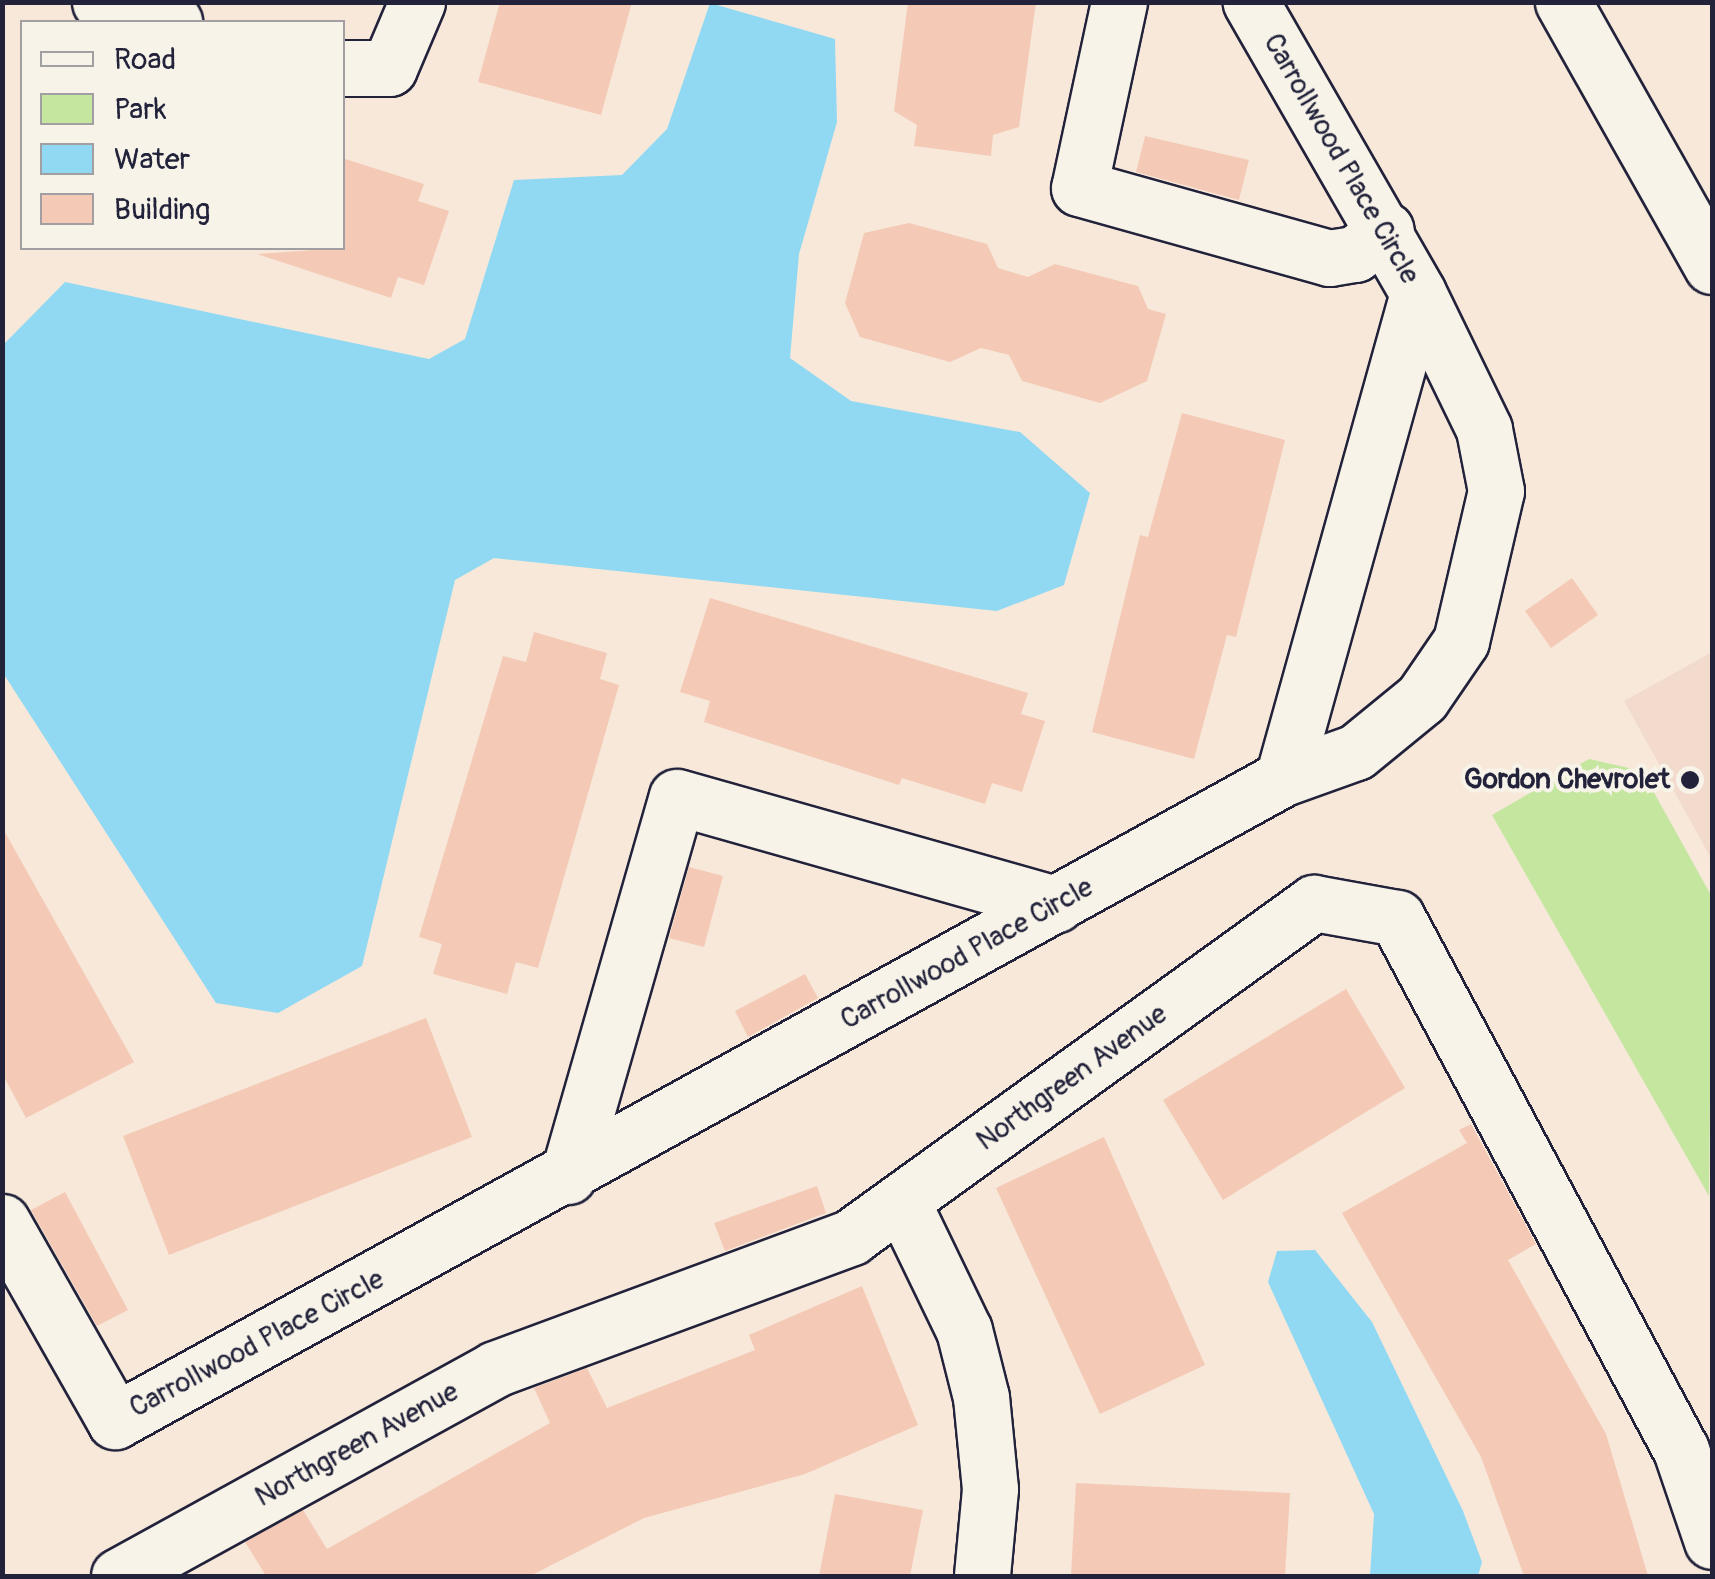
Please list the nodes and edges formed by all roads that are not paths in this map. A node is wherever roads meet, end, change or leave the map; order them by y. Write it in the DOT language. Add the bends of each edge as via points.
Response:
graph roads {
  1 [pos="100,2"];
  2 [pos="417,2"];
  3 [pos="1119,2"];
  4 [pos="1251,2"];
  5 [pos="1563,2"];
  6 [pos="167,20"];
  7 [pos="345,68"];
  8 [pos="1386,230"];
  9 [pos="1712,266"];
  10 [pos="1418,293"];
  11 [pos="1283,778"];
  12 [pos="1056,904"];
  13 [pos="568,1176"];
  14 [pos="902,1202"];
  15 [pos="2,1222"];
  16 [pos="1712,1540"];
  17 [pos="119,1576"];
  18 [pos="982,1576"];
  1 -- 6 [label="street"];
  2 -- 7 [label="street" via="389,68"];
  3 -- 8 [label="street" via="1078,188 1329,258 1355,254"];
  4 -- 8 [label="street, Carrollwood Place Circle"];
  5 -- 9 [label="street"];
  8 -- 10 [label="street, Carrollwood Place Circle"];
  10 -- 11 [label="street, Carrollwood Place Circle"];
  10 -- 11 [label="street" via="1484,429 1496,491 1461,641 1422,698 1356,752"];
  11 -- 12 [label="street, Carrollwood Place Circle"];
  12 -- 13 [label="street, Carrollwood Place Circle"];
  12 -- 13 [label="street" via="677,798"];
  13 -- 15 [label="street, Carrollwood Place Circle" via="114,1421"];
  14 -- 16 [label="street, Northgreen Avenue" via="1314,903 1396,918 1681,1450"];
  14 -- 17 [label="street, Northgreen Avenue" via="762,1276 587,1329 495,1369"];
  14 -- 18 [label="street" via="964,1330 981,1397 990,1489"];
}
